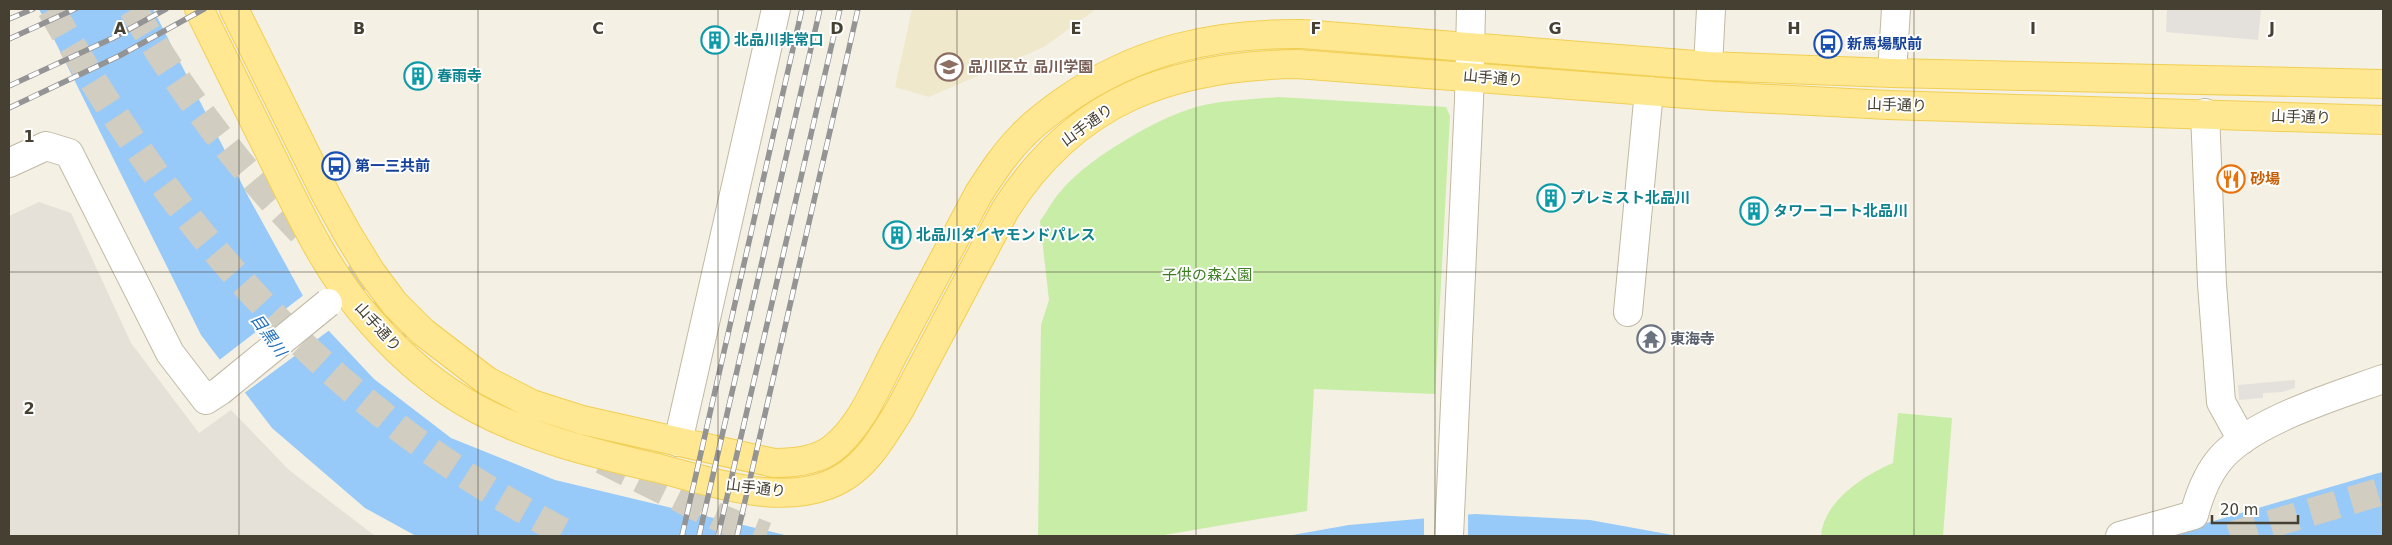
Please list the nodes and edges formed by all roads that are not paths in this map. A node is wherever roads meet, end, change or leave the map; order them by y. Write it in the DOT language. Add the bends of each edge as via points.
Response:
graph roads {
  1 [pos="199,9"];
  2 [pos="234,9"];
  3 [pos="776,9"];
  4 [pos="1471,9"];
  5 [pos="1711,9"];
  6 [pos="1896,9"];
  7 [pos="1470,47"];
  8 [pos="1708,66"];
  9 [pos="1892,74"];
  10 [pos="1468,76"];
  11 [pos="2383,84"];
  12 [pos="1649,91"];
  13 [pos="2205,114"];
  14 [pos="2383,120"];
  15 [pos="9,164"];
  16 [pos="336,296"];
  17 [pos="1628,312"];
  18 [pos="2383,379"];
  19 [pos="2242,440"];
  20 [pos="678,442"];
  21 [pos="1449,524"];
  22 [pos="2120,536"];
  1 -- 16 [label="main road, 山手通り" via="302,218"];
  2 -- 20 [label="main road, 山手通り" via="347,233 394,303 423,332 487,381 532,404 582,420"];
  3 -- 20 [label="street"];
  4 -- 7 [label="street"];
  5 -- 8 [label="street"];
  6 -- 9 [label="street"];
  7 -- 8 [label="main road, 山手通り"];
  7 -- 10 [label="street"];
  7 -- 20 [label="main road, 山手通り" via="1302,34 1258,34 1186,45 1114,70 1050,111 1023,134 999,163 979,194 864,409 845,437 831,450 795,463 774,463"];
  8 -- 9 [label="main road, 山手通り"];
  9 -- 11 [label="main road, 山手通り"];
  10 -- 12 [label="main road, 山手通り"];
  10 -- 16 [label="main road, 山手通り" via="1296,64 1260,65 1187,75 1154,85 1096,115 1045,157 1022,183 900,409 872,453 849,474 828,485 802,492 739,488 571,447 522,430 476,408 437,383"];
  10 -- 21 [label="street"];
  12 -- 13 [label="main road, 山手通り" via="1878,104"];
  12 -- 17 [label="street"];
  13 -- 14 [label="main road, 山手通り"];
  13 -- 19 [label="street" via="2212,284 2222,402"];
  15 -- 16 [label="street, bridge" via="46,146 69,152 170,353 206,400"];
  18 -- 19 [label="street" via="2270,422"];
  19 -- 22 [label="street" via="2218,461 2200,491 2194,515"];
}
